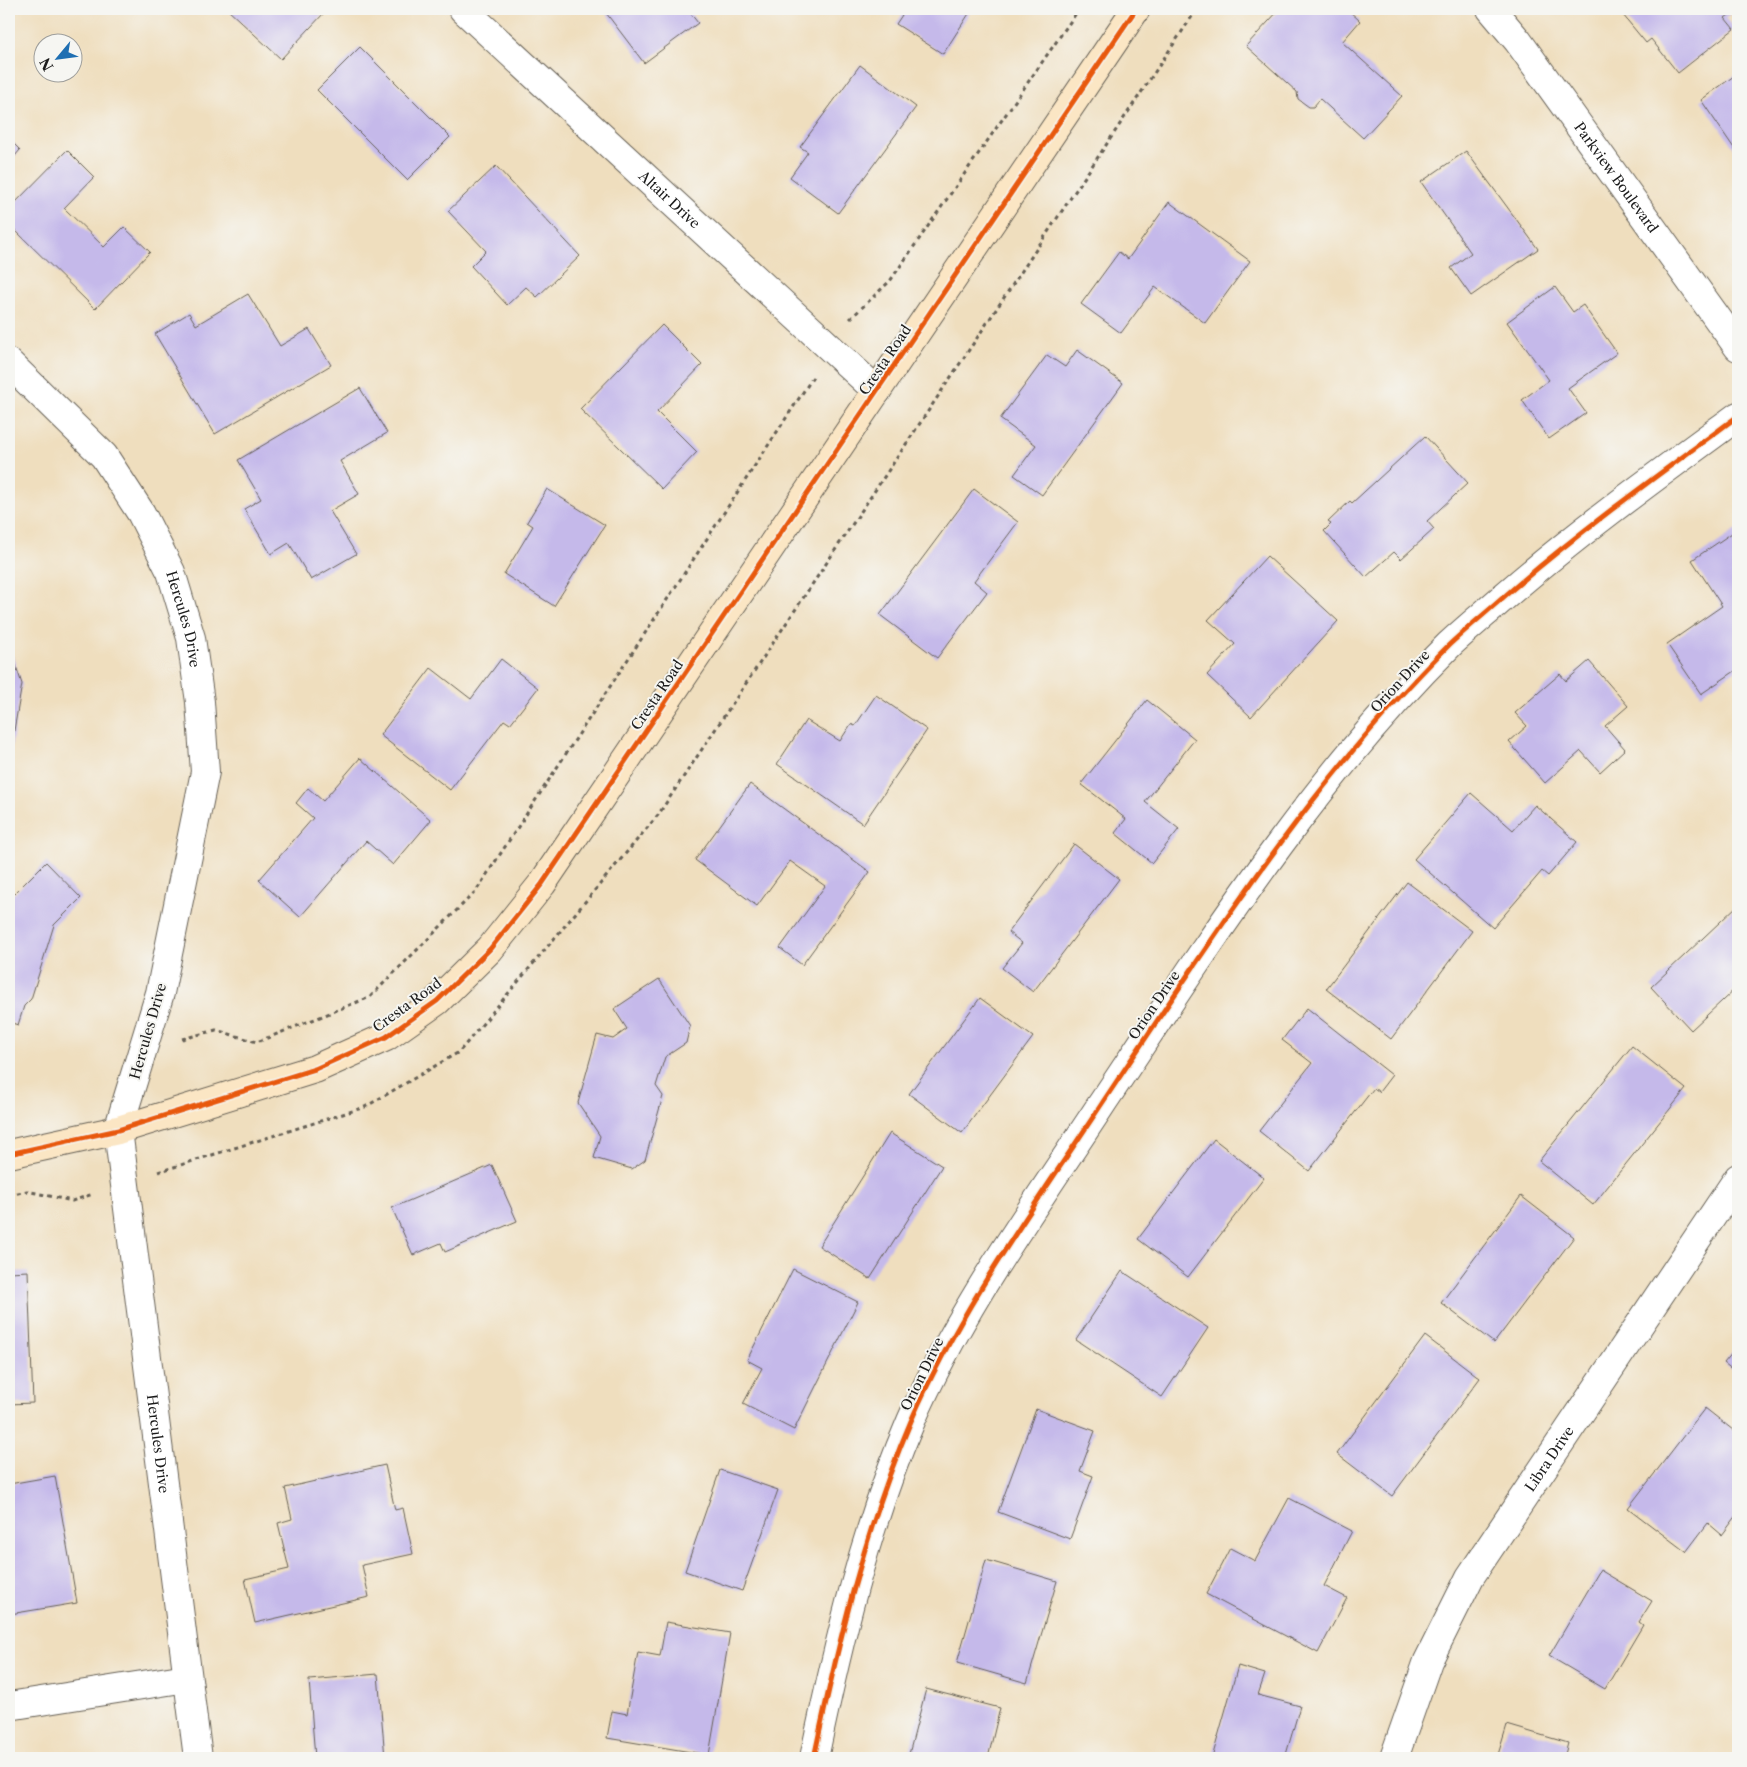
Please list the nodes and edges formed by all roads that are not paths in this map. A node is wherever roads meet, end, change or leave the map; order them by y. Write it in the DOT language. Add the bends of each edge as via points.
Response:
graph roads {
  1 [pos="464,9"];
  2 [pos="1136,9"];
  3 [pos="1490,9"];
  4 [pos="1738,348"];
  5 [pos="9,363"];
  6 [pos="877,391"];
  7 [pos="1738,416"];
  8 [pos="118,1130"];
  9 [pos="9,1154"];
  10 [pos="1738,1178"];
  11 [pos="187,1678"];
  12 [pos="9,1706"];
  13 [pos="198,1758"];
  14 [pos="814,1758"];
  15 [pos="1394,1758"];
  1 -- 6 [label="street, Altair Drive"];
  2 -- 6 [label="main road, Cresta Road"];
  3 -- 4 [label="street, Parkview Boulevard" via="1518,41"];
  5 -- 8 [label="street, Hercules Drive" via="104,456 141,513 171,572 191,638 205,772 160,993"];
  6 -- 8 [label="main road, Cresta Road" via="548,875 490,949 437,1001 386,1037 315,1069"];
  7 -- 14 [label="street, Orion Drive" via="1598,519 1452,643 1386,712 1332,776 1228,913 992,1270 945,1350 881,1497 832,1671"];
  8 -- 9 [label="main road, Cresta Road"];
  8 -- 11 [label="street, Hercules Drive"];
  10 -- 15 [label="street, Libra Drive" via="1470,1577 1428,1661"];
  11 -- 12 [label="street"];
  11 -- 13 [label="street, Hercules Drive"];
}
